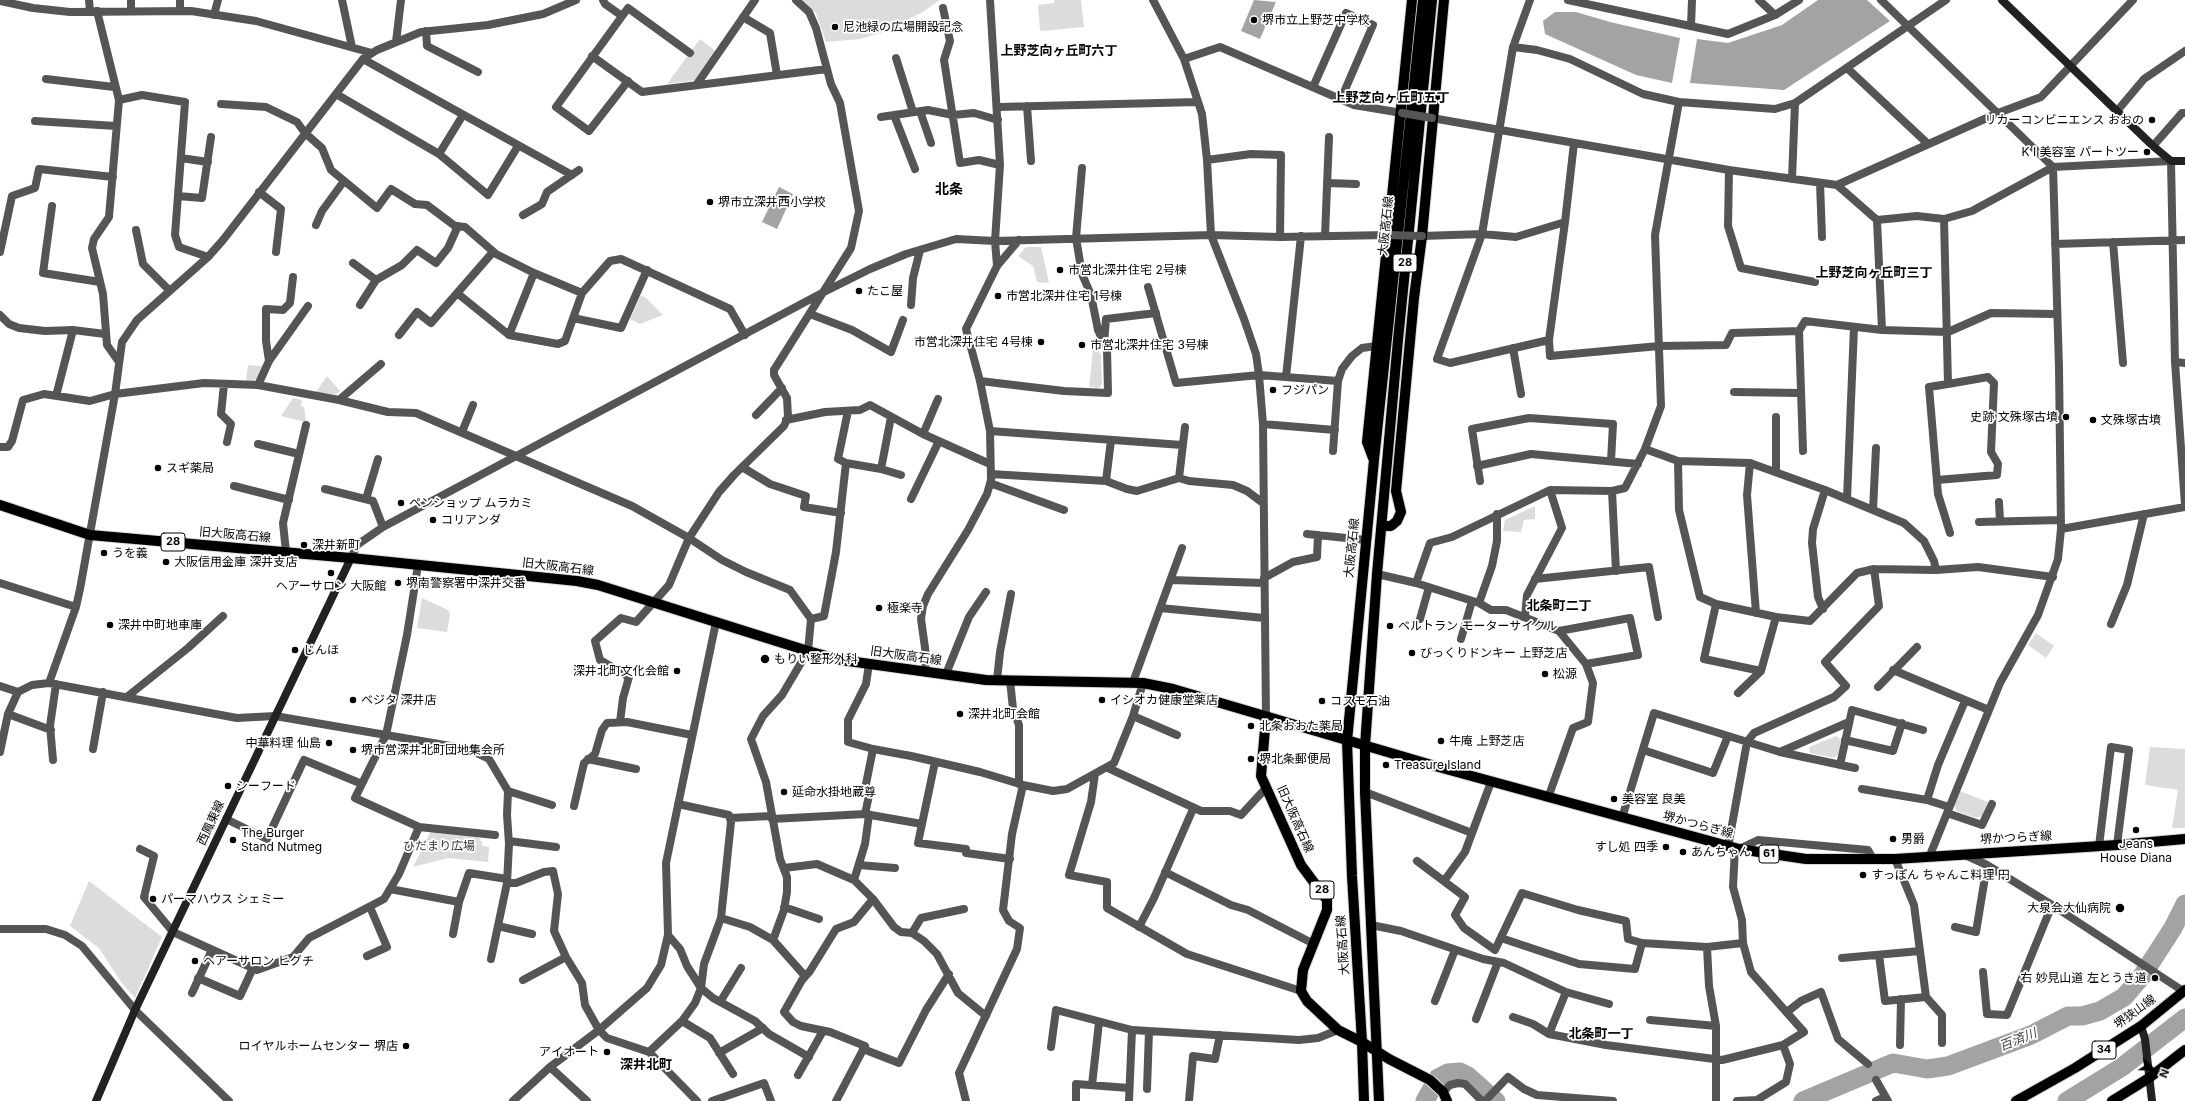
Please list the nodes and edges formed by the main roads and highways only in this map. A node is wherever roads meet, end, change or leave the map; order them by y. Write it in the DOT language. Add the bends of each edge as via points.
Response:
graph roads {
  1 [pos="1412,0"];
  2 [pos="1423,0"];
  3 [pos="1432,0"];
  4 [pos="1444,0"];
  5 [pos="2002,0"];
  6 [pos="2185,161"];
  7 [pos="1374,460"];
  8 [pos="0,505"];
  9 [pos="1382,526"];
  10 [pos="351,558"];
  11 [pos="1266,717"];
  12 [pos="1347,741"];
  13 [pos="1365,746"];
  14 [pos="2185,838"];
  15 [pos="2184,990"];
  16 [pos="2141,1026"];
  17 [pos="1362,1042"];
  18 [pos="2185,1050"];
  19 [pos="1377,1052"];
  20 [pos="2149,1078"];
  21 [pos="1444,1094"];
  22 [pos="96,1101"];
  23 [pos="1364,1101"];
  24 [pos="1379,1101"];
  25 [pos="2016,1101"];
  26 [pos="2112,1101"];
  27 [pos="2152,1101"];
  1 -- 7 [label="main road" via="1367,442"];
  2 -- 7 [label="main road, 大阪高石線 / 28"];
  3 -- 9 [label="main road, 大阪高石線 / 28"];
  4 -- 9 [label="main road" via="1396,491 1401,512 1391,526"];
  5 -- 6 [label="main road" via="2153,146 2171,161"];
  7 -- 12 [label="main road, 大阪高石線 / 28"];
  8 -- 10 [label="main road, 旧大阪高石線 / 28" via="90,535"];
  9 -- 13 [label="main road, 大阪高石線 / 28"];
  10 -- 11 [label="main road, 旧大阪高石線 / 28" via="598,585 841,660 997,680 1138,682 1173,689"];
  10 -- 22 [label="main road, 西鳳東線" via="135,1010"];
  11 -- 12 [label="main road, 堺かつらぎ線 / 61"];
  11 -- 17 [label="main road, 旧大阪高石線 / 28" via="1261,776 1301,865 1327,900 1327,910 1302,970 1301,991 1307,1001 1338,1030"];
  12 -- 13 [label="main road, 堺かつらぎ線 / 61"];
  12 -- 17 [label="main road, 大阪高石線 / 28"];
  13 -- 14 [label="main road, 堺かつらぎ線 / 61" via="1734,848 1806,859 1894,859 2117,845"];
  13 -- 19 [label="main road, 大阪高石線 / 28"];
  15 -- 16 [label="main road, 堺狭山線 / 34"];
  16 -- 20 [label="main road"];
  16 -- 25 [label="main road, 堺狭山線 / 34" via="2075,1068"];
  17 -- 19 [label="main road"];
  17 -- 23 [label="main road, 大阪高石線 / 28"];
  18 -- 20 [label="main road"];
  19 -- 21 [label="main road" via="1430,1080"];
  19 -- 24 [label="main road, 大阪高石線 / 28"];
  20 -- 26 [label="main road"];
  20 -- 27 [label="main road"];
}
